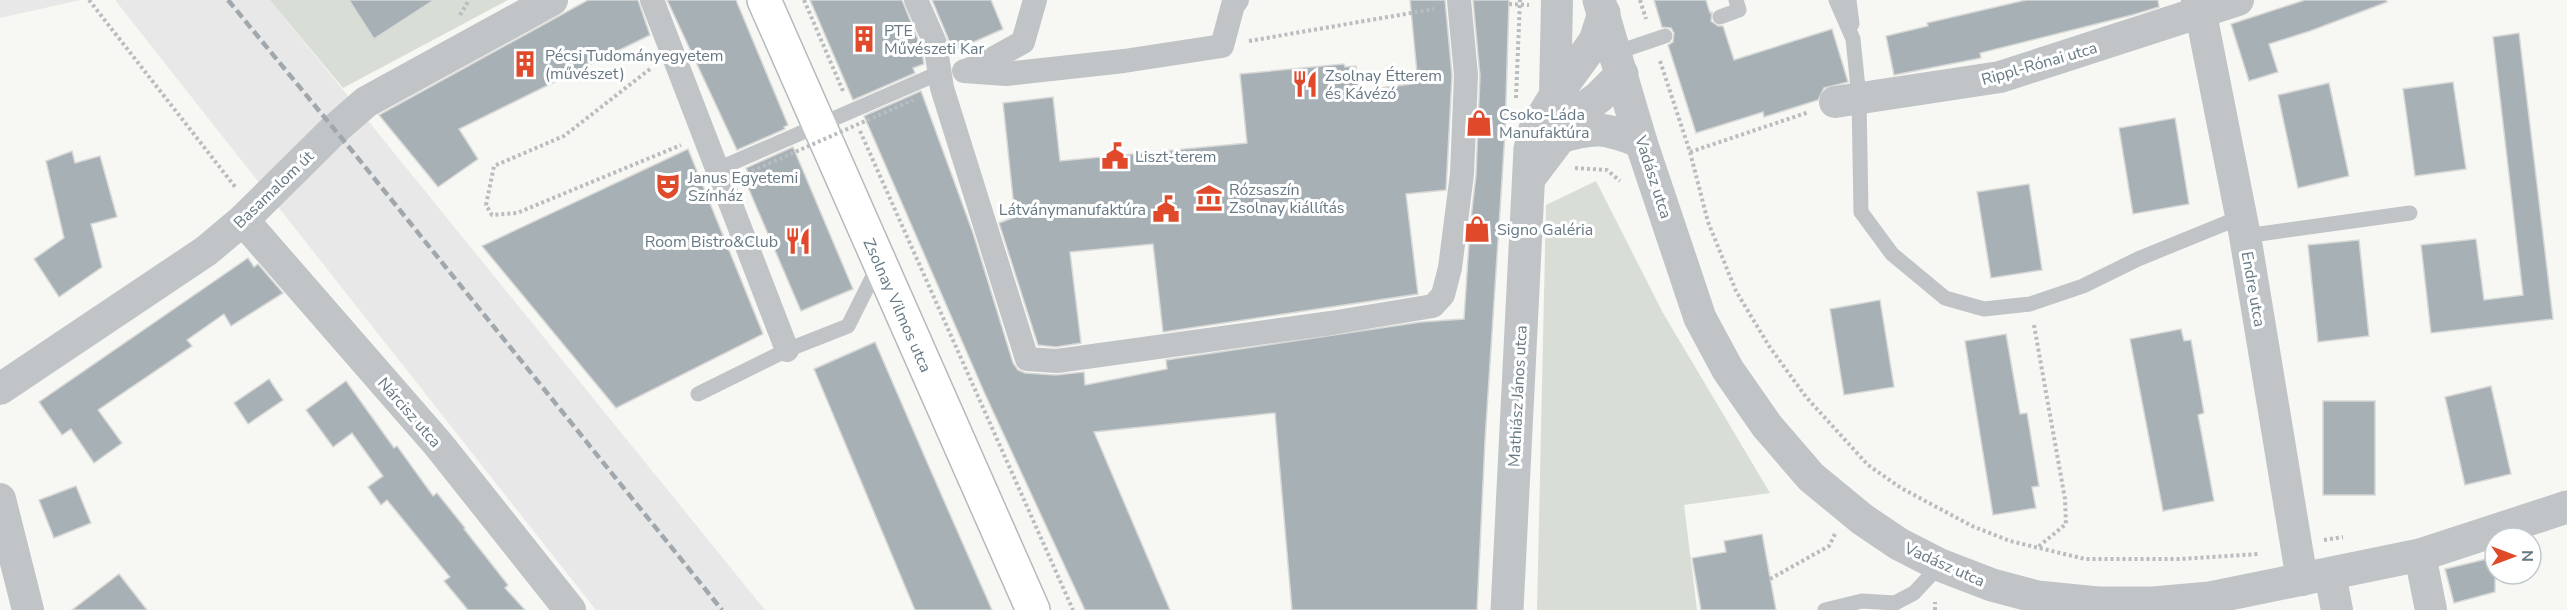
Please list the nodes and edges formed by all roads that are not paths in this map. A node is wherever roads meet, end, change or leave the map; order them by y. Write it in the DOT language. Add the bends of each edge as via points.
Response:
graph roads {
  1 [pos="552,0"];
  2 [pos="652,0"];
  3 [pos="764,0"];
  4 [pos="916,0"];
  5 [pos="1035,0"];
  6 [pos="1237,0"];
  7 [pos="1557,0"];
  8 [pos="1736,0"];
  9 [pos="1836,0"];
  10 [pos="1849,0"];
  11 [pos="2238,0"];
  12 [pos="1459,2"];
  13 [pos="1601,6"];
  14 [pos="2199,7"];
  15 [pos="1720,17"];
  16 [pos="1659,38"];
  17 [pos="1853,39"];
  18 [pos="1619,64"];
  19 [pos="964,71"];
  20 [pos="940,76"];
  21 [pos="1554,96"];
  22 [pos="1847,100"];
  23 [pos="819,126"];
  24 [pos="1560,137"];
  25 [pos="1641,142"];
  26 [pos="718,169"];
  27 [pos="1527,181"];
  28 [pos="2410,213"];
  29 [pos="248,215"];
  30 [pos="2243,226"];
  31 [pos="879,264"];
  32 [pos="787,350"];
  33 [pos="0,389"];
  34 [pos="698,393"];
  35 [pos="0,499"];
  36 [pos="2567,507"];
  37 [pos="2420,555"];
  38 [pos="1940,565"];
  39 [pos="2316,577"];
  40 [pos="28,610"];
  41 [pos="570,610"];
  42 [pos="1034,610"];
  43 [pos="1507,610"];
  44 [pos="1824,610"];
  45 [pos="2337,610"];
  46 [pos="2431,610"];
  1 -- 29 [label="street, Basamalom út" via="366,102"];
  2 -- 26 [label="street"];
  3 -- 23 [label="main road, Zsolnay Vilmos utca"];
  4 -- 20 [label="street" via="935,43"];
  5 -- 19 [label="street" via="1023,42"];
  6 -- 19 [label="street" via="1222,46 1006,75"];
  7 -- 21 [label="street, Mathiász János utca"];
  8 -- 15 [label="lane" via="1739,10"];
  9 -- 17 [label="lane"];
  10 -- 17 [label="lane"];
  11 -- 14 [label="street, Rippl-Rónai utca"];
  12 -- 20 [label="street" via="1466,75 1462,174 1443,296 1433,306 1331,323 1057,361 1027,359"];
  13 -- 18 [label="street, Vadász utca"];
  13 -- 21 [label="street, Mathiász János utca" via="1595,41"];
  14 -- 22 [label="street, Rippl-Rónai utca" via="2000,77"];
  14 -- 30 [label="street, Endre utca"];
  16 -- 18 [label="lane"];
  17 -- 22 [label="lane"];
  18 -- 24 [label="street" via="1599,97 1579,112"];
  18 -- 25 [label="street, Vadász utca"];
  19 -- 20 [label="street"];
  20 -- 23 [label="lane"];
  21 -- 27 [label="street, Mathiász János utca" via="1535,129"];
  22 -- 30 [label="lane" via="1861,212 1892,254 1945,298 1984,309 2030,304 2083,286 2138,259"];
  23 -- 26 [label="lane"];
  23 -- 31 [label="main road, Zsolnay Vilmos utca"];
  24 -- 25 [label="street" via="1585,129 1611,129"];
  24 -- 27 [label="street"];
  25 -- 38 [label="street, Vadász utca" via="1700,318 1728,370 1767,426 1811,477 1862,519"];
  26 -- 32 [label="street"];
  27 -- 43 [label="street, Mathiász János utca"];
  28 -- 30 [label="lane"];
  29 -- 33 [label="street, Basamalom út" via="175,273"];
  29 -- 41 [label="street, Nárcisz utca"];
  30 -- 39 [label="street, Endre utca" via="2297,545"];
  31 -- 32 [label="lane" via="848,326"];
  31 -- 42 [label="main road, Zsolnay Vilmos utca"];
  32 -- 34 [label="lane"];
  35 -- 40 [label="street"];
  36 -- 37 [label="street, Vadász utca"];
  37 -- 39 [label="street, Vadász utca"];
  37 -- 46 [label="street"];
  38 -- 39 [label="street, Vadász utca" via="2037,597 2098,603 2210,598"];
  38 -- 44 [label="lane" via="1914,593 1895,603 1862,601"];
  39 -- 45 [label="street, Endre utca"];
}
